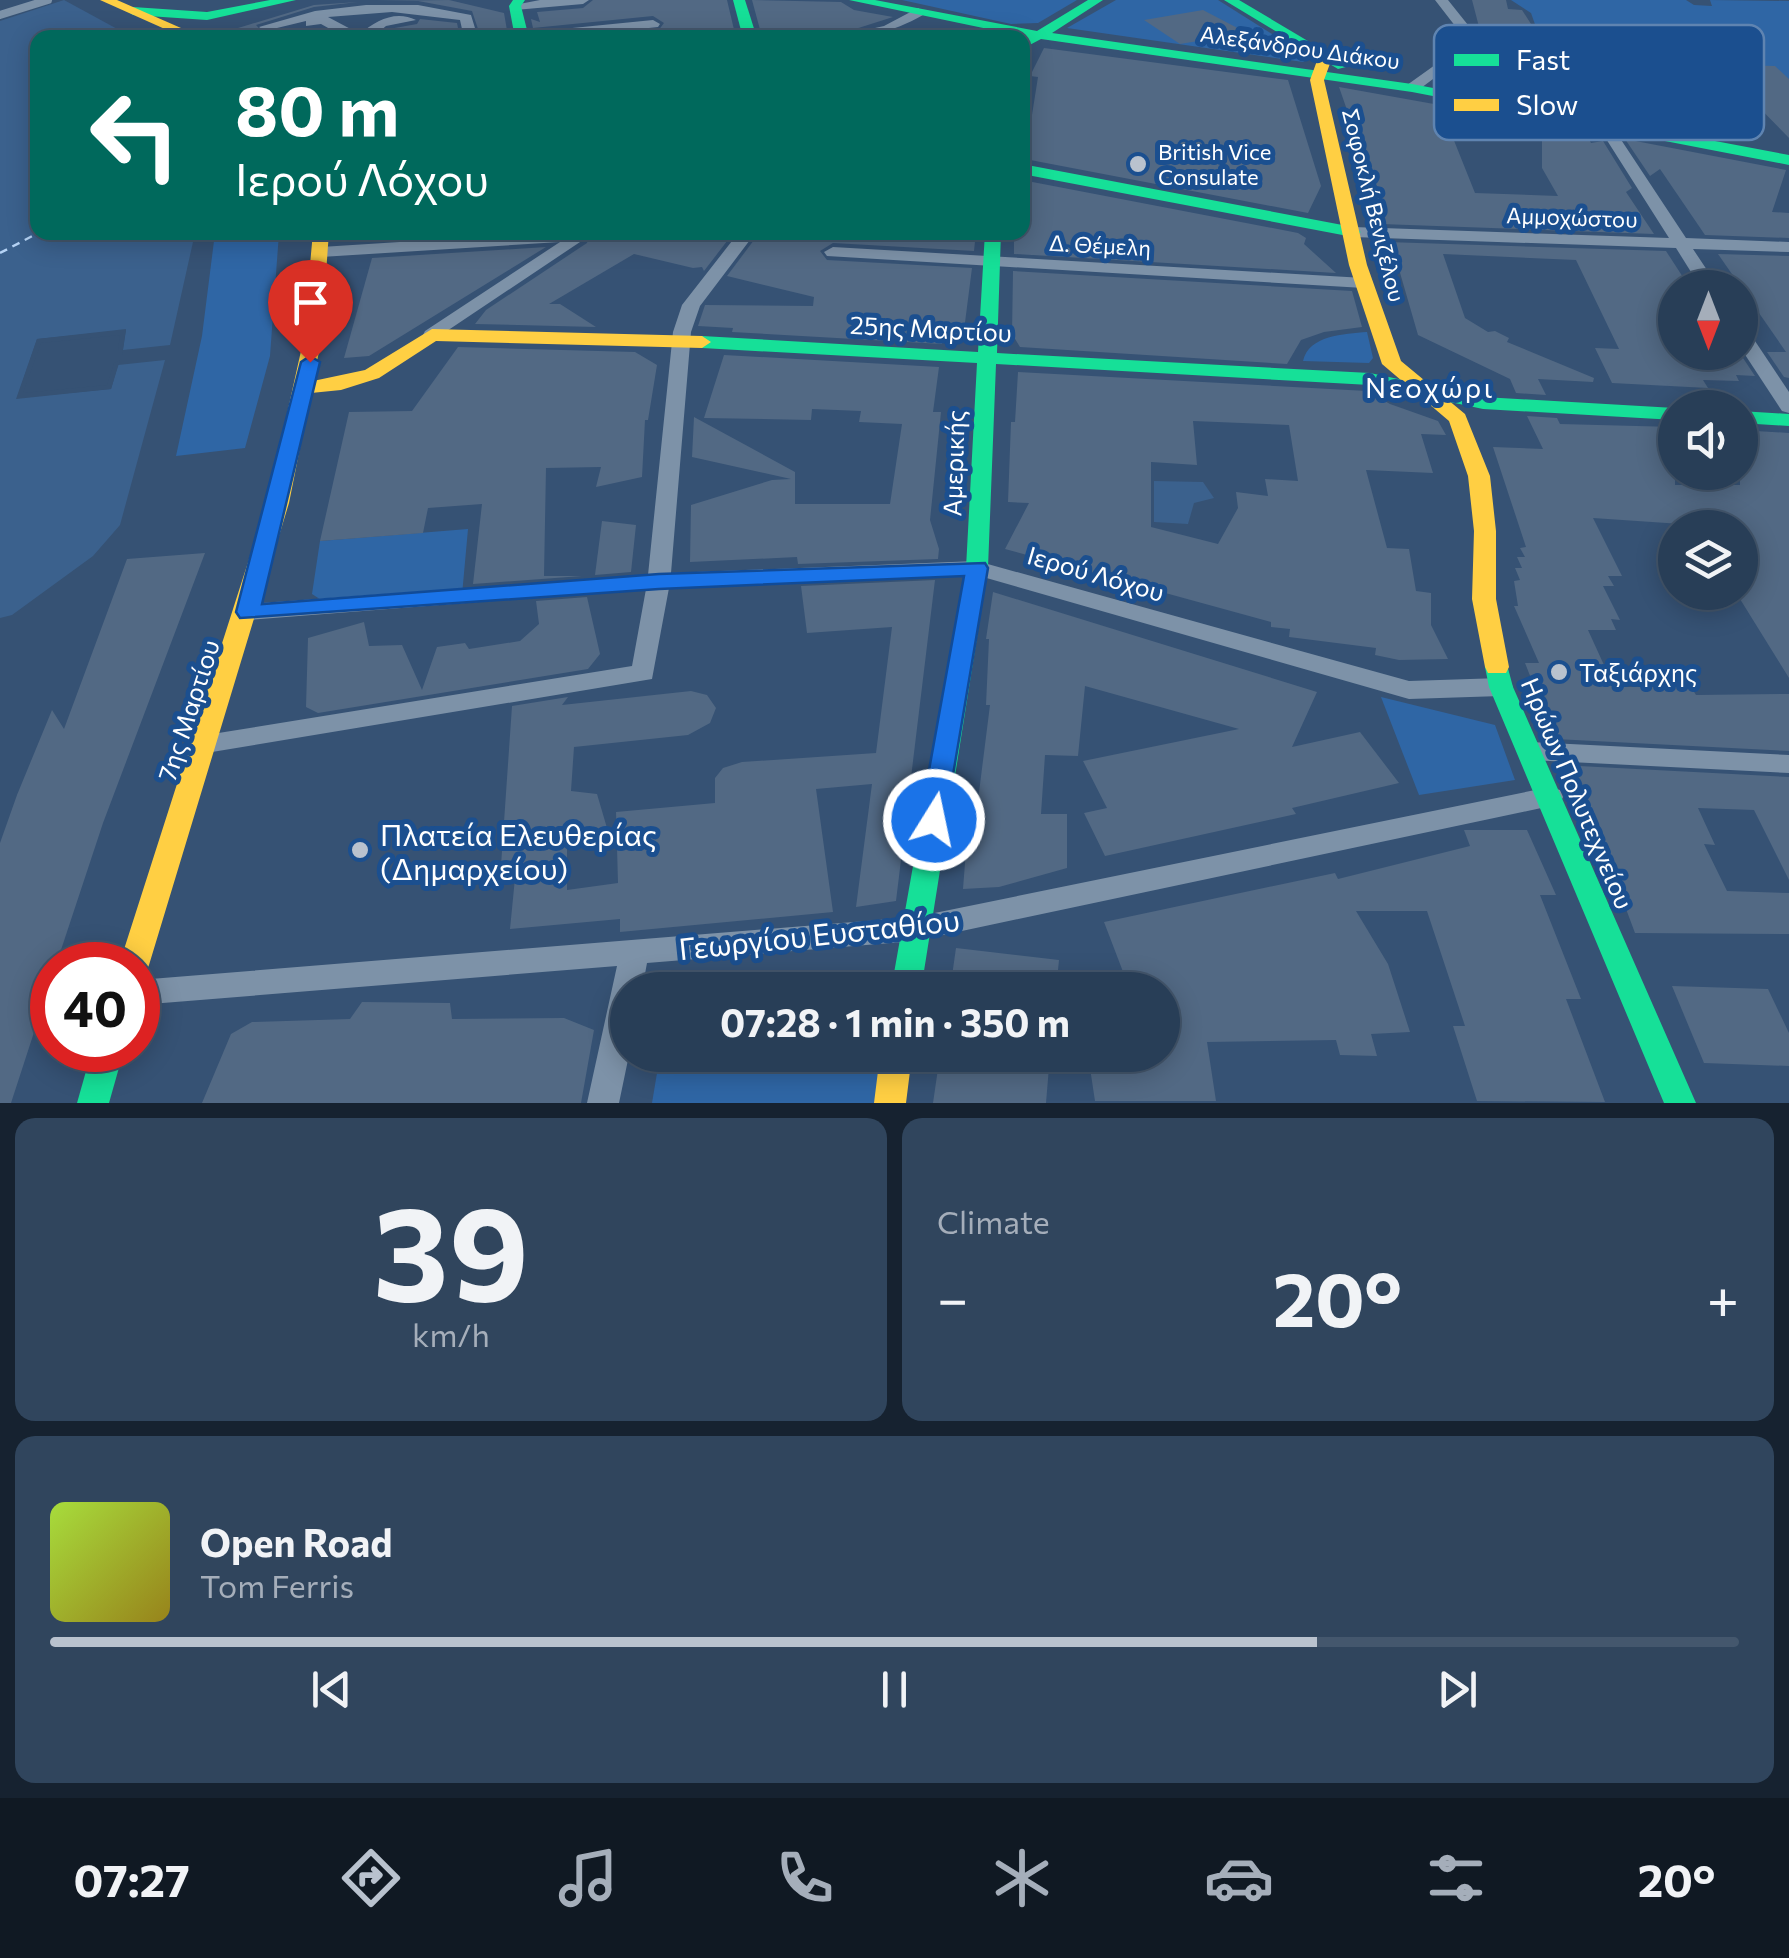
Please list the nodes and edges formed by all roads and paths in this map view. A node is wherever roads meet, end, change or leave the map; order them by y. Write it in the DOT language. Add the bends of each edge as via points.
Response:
graph roads {
  1 [pos="48,0"];
  2 [pos="106,0"];
  3 [pos="583,0"];
  4 [pos="739,0"];
  5 [pos="855,0"];
  6 [pos="1097,0"];
  7 [pos="1230,0"];
  8 [pos="1442,0"];
  9 [pos="133,10"];
  10 [pos="295,10"];
  11 [pos="918,12"];
  12 [pos="449,13"];
  13 [pos="596,14"];
  14 [pos="0,16"];
  15 [pos="420,19"];
  16 [pos="519,20"];
  17 [pos="653,24"];
  18 [pos="1461,25"];
  19 [pos="178,30"];
  20 [pos="216,30"];
  21 [pos="273,30"];
  22 [pos="279,30"];
  23 [pos="344,30"];
  24 [pos="372,30"];
  25 [pos="422,30"];
  26 [pos="468,30"];
  27 [pos="748,30"];
  28 [pos="882,30"];
  29 [pos="994,30"];
  30 [pos="1030,40"];
  31 [pos="1321,66"];
  32 [pos="1434,72"];
  33 [pos="1412,88"];
  34 [pos="1434,92"];
  35 [pos="1614,140"];
  36 [pos="1688,140"];
  37 [pos="1789,160"];
  38 [pos="1030,171"];
  39 [pos="1288,219"];
  40 [pos="1353,232"];
  41 [pos="387,240"];
  42 [pos="575,240"];
  43 [pos="742,240"];
  44 [pos="993,240"];
  45 [pos="321,242"];
  46 [pos="1682,243"];
  47 [pos="1789,247"];
  48 [pos="833,252"];
  49 [pos="992,262"];
  50 [pos="1699,270"];
  51 [pos="1361,274"];
  52 [pos="432,335"];
  53 [pos="680,341"];
  54 [pos="985,359"];
  55 [pos="1758,360"];
  56 [pos="306,388"];
  57 [pos="1424,391"];
  58 [pos="1789,407"];
  59 [pos="1658,413"];
  60 [pos="1758,419"];
  61 [pos="1789,420"];
  62 [pos="977,568"];
  63 [pos="659,581"];
  64 [pos="248,612"];
  65 [pos="1501,687"];
  66 [pos="206,744"];
  67 [pos="1530,751"];
  68 [pos="1789,764"];
  69 [pos="1550,797"];
  70 [pos="915,929"];
  71 [pos="141,942"];
  72 [pos="636,950"];
  73 [pos="909,972"];
  74 [pos="160,991"];
  75 [pos="102,1072"];
  76 [pos="894,1072"];
  77 [pos="93,1103"];
  78 [pos="603,1103"];
  79 [pos="890,1103"];
  80 [pos="1680,1103"];
  1 -- 14 [label="lane"];
  2 -- 9 [label="street"];
  3 -- 16 [label="street"];
  4 -- 27 [label="street"];
  5 -- 11 [label="street, Αλεξάνδρου Διάκου"];
  6 -- 30 [label="street"];
  7 -- 31 [label="street" via="1296,39"];
  8 -- 18 [label="street"];
  9 -- 10 [label="street" via="207,16"];
  9 -- 19 [label="street"];
  10 -- 12 [label="street" via="429,6"];
  10 -- 20 [label="street"];
  10 -- 21 [label="street" via="266,26"];
  10 -- 22 [label="street" via="274,27"];
  10 -- 23 [label="street" via="308,24 322,20"];
  11 -- 28 [label="street"];
  11 -- 29 [label="street, Αλεξάνδρου Διάκου"];
  12 -- 15 [label="street"];
  12 -- 26 [label="street" via="464,18"];
  13 -- 16 [label="street"];
  13 -- 17 [label="street"];
  15 -- 24 [label="street" via="382,22"];
  15 -- 25 [label="street"];
  30 -- 31 [label="street, Αλεξάνδρου Διάκου"];
  31 -- 33 [label="street, Αλεξάνδρου Διάκου"];
  31 -- 40 [label="street, Σοφοκλή Βενιζέλου"];
  32 -- 33 [label="street"];
  33 -- 34 [label="street, Αλεξάνδρου Διάκου"];
  35 -- 46 [label="street"];
  36 -- 37 [label="street, Αλεξάνδρου Διάκου"];
  38 -- 39 [label="street"];
  39 -- 40 [label="street"];
  39 -- 51 [label="street" via="1336,244"];
  40 -- 46 [label="street, Αμμοχώστου"];
  40 -- 51 [label="street, Σοφοκλή Βενιζέλου"];
  41 -- 45 [label="street"];
  42 -- 52 [label="street"];
  43 -- 53 [label="street" via="691,305"];
  44 -- 49 [label="street, Αμερικής"];
  45 -- 56 [label="street, 7ης Μαρτίου"];
  46 -- 47 [label="street, Αμμοχώστου"];
  46 -- 50 [label="street"];
  48 -- 49 [label="street, Δ. Θέμελη"];
  49 -- 51 [label="street, Δ. Θέμελη"];
  49 -- 54 [label="street, Αμερικής"];
  51 -- 57 [label="street, Σοφοκλή Βενιζέλου" via="1392,364"];
  52 -- 53 [label="street, 25ης Μαρτίου"];
  52 -- 56 [label="street" via="372,374"];
  53 -- 54 [label="street, 25ης Μαρτίου"];
  53 -- 63 [label="street"];
  54 -- 57 [label="street, 25ης Μαρτίου" via="1370,380"];
  54 -- 62 [label="street, Αμερικής"];
  55 -- 58 [label="street"];
  56 -- 64 [label="street, 7ης Μαρτίου"];
  57 -- 59 [label="street, 25ης Μαρτίου" via="1483,403"];
  57 -- 65 [label="street, Ηρώων Πολυτεχνείου" via="1458,418 1479,476 1484,598"];
  60 -- 61 [label="street"];
  62 -- 63 [label="street, Ιερού Λόχου"];
  62 -- 65 [label="street, Ιερού Λόχου" via="1408,690"];
  62 -- 70 [label="street, Αμερικής"];
  63 -- 64 [label="street, Ιερού Λόχου"];
  63 -- 66 [label="street" via="643,674"];
  64 -- 66 [label="street, 7ης Μαρτίου"];
  65 -- 67 [label="street, Ηρώων Πολυτεχνείου"];
  66 -- 71 [label="street, 7ης Μαρτίου"];
  67 -- 68 [label="street"];
  67 -- 69 [label="street, Ηρώων Πολυτεχνείου"];
  69 -- 70 [label="street, Γεωργίου Ευσταθίου"];
  69 -- 80 [label="street, Ηρώων Πολυτεχνείου"];
  70 -- 72 [label="street, Γεωργίου Ευσταθίου"];
  70 -- 73 [label="street, Αμερικής"];
  72 -- 74 [label="street, Γεωργίου Ευσταθίου"];
  72 -- 78 [label="street"];
  75 -- 77 [label="street"];
  76 -- 79 [label="street"];
}
